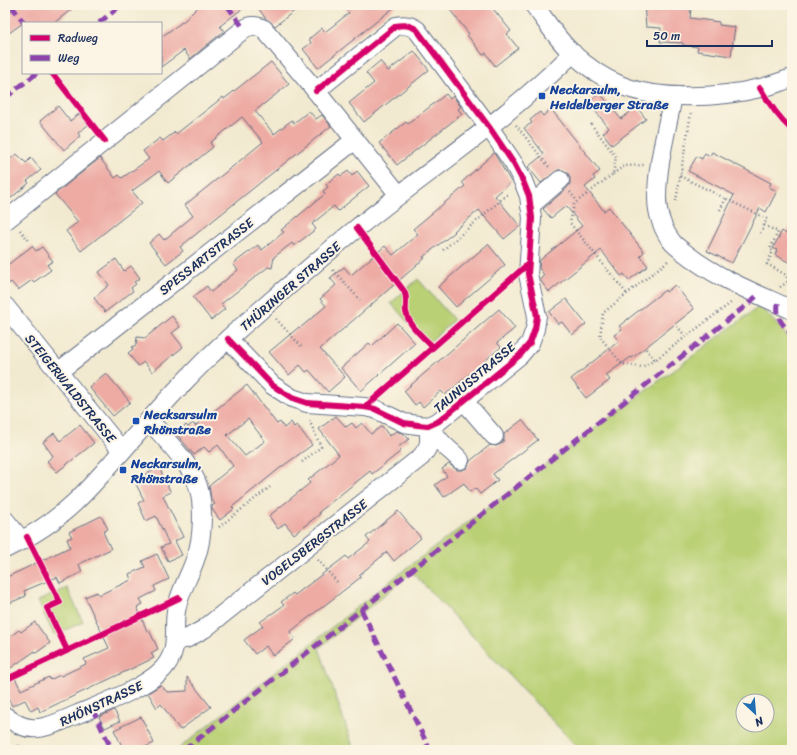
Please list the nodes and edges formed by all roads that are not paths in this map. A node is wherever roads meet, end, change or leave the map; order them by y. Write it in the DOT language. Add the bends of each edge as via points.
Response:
graph roads {
  1 [pos="534,5"];
  2 [pos="572,53"];
  3 [pos="792,78"];
  4 [pos="316,91"];
  5 [pos="673,96"];
  6 [pos="489,127"];
  7 [pos="355,140"];
  8 [pos="560,180"];
  9 [pos="399,195"];
  10 [pos="530,206"];
  11 [pos="5,221"];
  12 [pos="5,306"];
  13 [pos="792,310"];
  14 [pos="228,338"];
  15 [pos="58,372"];
  16 [pos="464,401"];
  17 [pos="149,420"];
  18 [pos="429,431"];
  19 [pos="494,436"];
  20 [pos="122,451"];
  21 [pos="460,460"];
  22 [pos="5,520"];
  23 [pos="22,541"];
  24 [pos="5,549"];
  25 [pos="176,640"];
  26 [pos="5,716"];
  1 -- 2 [label="street"];
  2 -- 5 [label="street" via="595,71 619,84 651,94"];
  2 -- 6 [label="street, THÜRINGER STRASSE"];
  3 -- 5 [label="street" via="760,88 716,95"];
  4 -- 6 [label="street, TAUNUSSTRASSE" via="396,26 413,26"];
  4 -- 7 [label="street"];
  4 -- 11 [label="street" via="264,29 253,25 247,27"];
  5 -- 13 [label="street" via="660,165 657,199 660,218 666,232 674,244 716,274"];
  6 -- 9 [label="street, THÜRINGER STRASSE"];
  6 -- 10 [label="street, TAUNUSSTRASSE" via="523,181"];
  7 -- 9 [label="street"];
  7 -- 15 [label="street, SPESSARTSTRASSE"];
  8 -- 10 [label="street"];
  9 -- 14 [label="street, THÜRINGER STRASSE"];
  10 -- 16 [label="street, TAUNUSSTRASSE" via="532,218 528,269 537,316 535,329 530,342 520,355"];
  12 -- 15 [label="street, STEIGERWALDSTRASSE"];
  14 -- 17 [label="street, THÜRINGER STRASSE"];
  14 -- 18 [label="street, TAUNUSSTRASSE" via="272,385 292,398 307,403 375,409 404,423"];
  15 -- 20 [label="street, STEIGERWALDSTRASSE"];
  16 -- 18 [label="street, TAUNUSSTRASSE"];
  16 -- 19 [label="street"];
  17 -- 20 [label="street, THÜRINGER STRASSE"];
  17 -- 25 [label="street, RHÖNSTRASSE" via="188,469 198,485 202,503 197,556 179,598 176,612"];
  18 -- 21 [label="street"];
  18 -- 25 [label="street, VOGELSBERGSTRASSE" via="428,448 421,458 204,629 186,639"];
  20 -- 23 [label="street, THÜRINGER STRASSE" via="73,504"];
  22 -- 23 [label="street"];
  23 -- 24 [label="street, THÜRINGER STRASSE"];
  25 -- 26 [label="street, RHÖNSTRASSE" via="163,669 147,681 92,708 52,725 37,728 23,726"];
}
